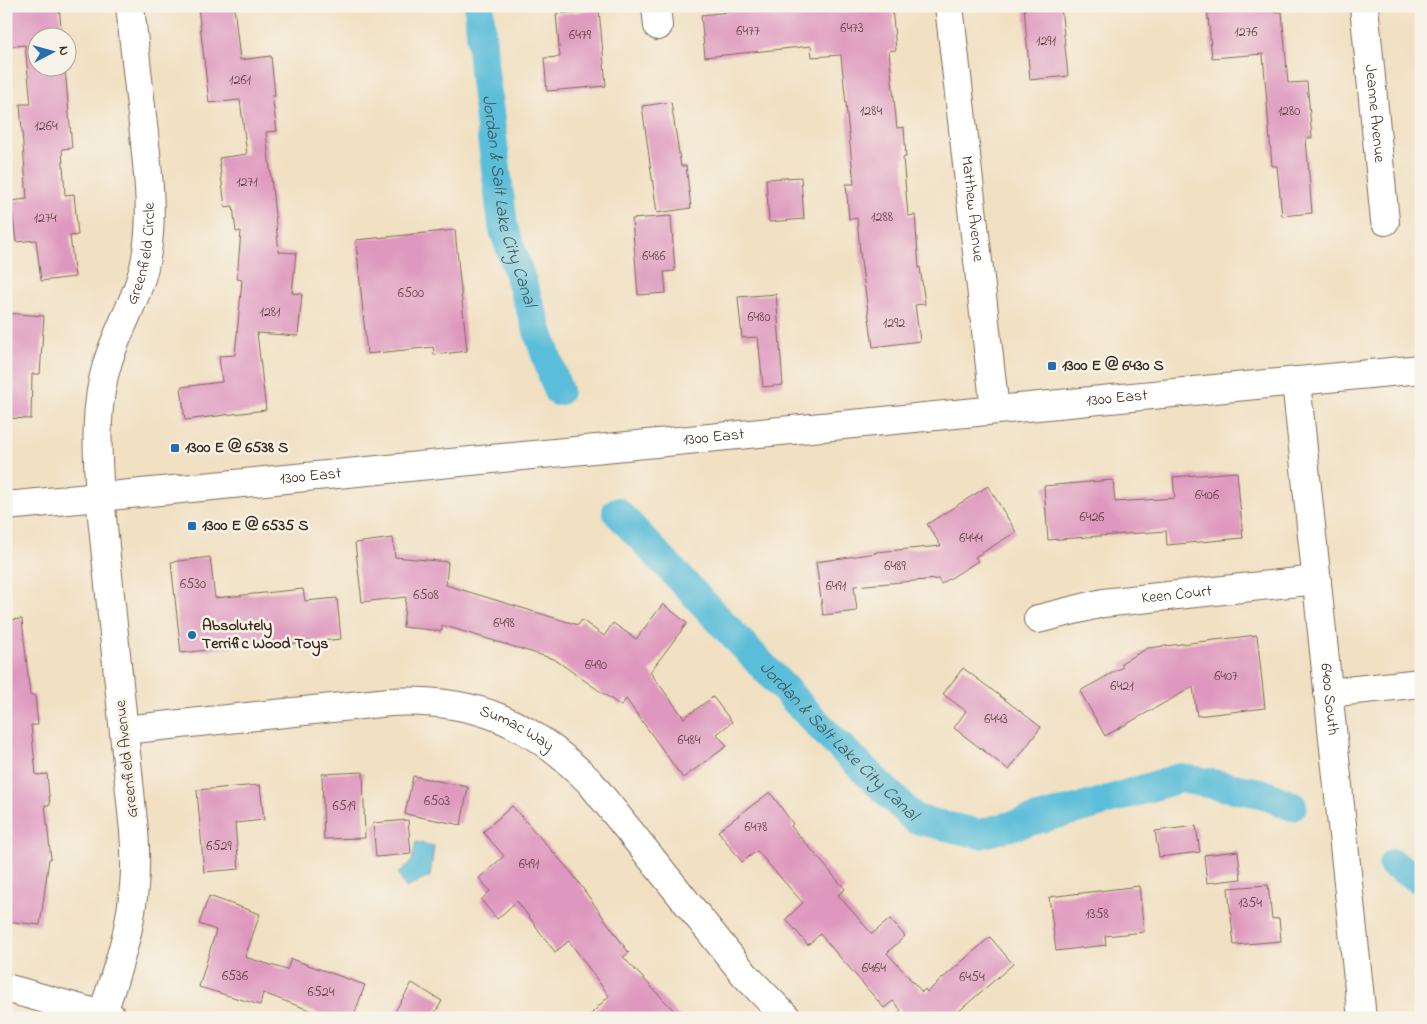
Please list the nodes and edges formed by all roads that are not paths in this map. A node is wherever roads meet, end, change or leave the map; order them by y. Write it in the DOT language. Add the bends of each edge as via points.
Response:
graph roads {
  1 [pos="130,6"];
  2 [pos="949,6"];
  3 [pos="1364,6"];
  4 [pos="1385,221"];
  5 [pos="1421,369"];
  6 [pos="1296,381"];
  7 [pos="995,410"];
  8 [pos="100,497"];
  9 [pos="6,506"];
  10 [pos="1317,580"];
  11 [pos="1038,619"];
  12 [pos="1421,683"];
  13 [pos="1328,693"];
  14 [pos="124,730"];
  15 [pos="6,988"];
  16 [pos="106,1017"];
  17 [pos="787,1018"];
  18 [pos="1362,1018"];
  1 -- 8 [label="street, Greenfield Circle" via="149,186 150,230 138,291 111,352 100,396 97,444"];
  2 -- 7 [label="street, Matthew Avenue"];
  3 -- 4 [label="street, Jeanne Avenue"];
  5 -- 6 [label="street, 1300 East"];
  6 -- 7 [label="street, 1300 East"];
  6 -- 10 [label="street, 6400 South"];
  7 -- 8 [label="street, 1300 East"];
  8 -- 9 [label="street, 1300 East"];
  8 -- 14 [label="street, Greenfield Avenue"];
  10 -- 11 [label="street, Keen Court" via="1103,603"];
  10 -- 13 [label="street, 6400 South"];
  12 -- 13 [label="street"];
  13 -- 18 [label="street, 6400 South"];
  14 -- 16 [label="street, Greenfield Avenue" via="136,852 134,894"];
  14 -- 17 [label="street, Sumac Way" via="389,702 441,703 492,715 545,742 590,782 744,976"];
  15 -- 16 [label="street"];
}
